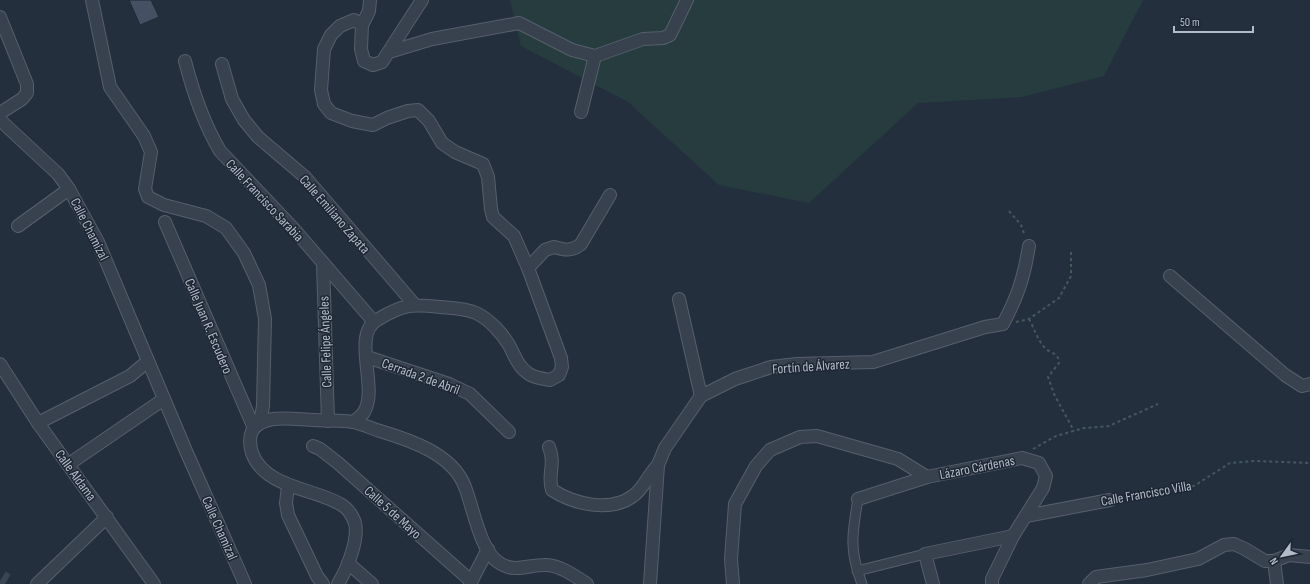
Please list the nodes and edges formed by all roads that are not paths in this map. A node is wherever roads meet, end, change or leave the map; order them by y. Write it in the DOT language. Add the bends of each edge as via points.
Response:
graph roads {
  1 [pos="92,0"];
  2 [pos="370,0"];
  3 [pos="422,0"];
  4 [pos="687,0"];
  5 [pos="0,17"];
  6 [pos="362,25"];
  7 [pos="390,52"];
  8 [pos="595,56"];
  9 [pos="185,61"];
  10 [pos="222,64"];
  11 [pos="581,112"];
  12 [pos="0,113"];
  13 [pos="0,120"];
  14 [pos="69,188"];
  15 [pos="610,195"];
  16 [pos="165,222"];
  17 [pos="18,226"];
  18 [pos="1029,246"];
  19 [pos="323,263"];
  20 [pos="528,268"];
  21 [pos="1170,276"];
  22 [pos="679,299"];
  23 [pos="414,304"];
  24 [pos="374,322"];
  25 [pos="367,357"];
  26 [pos="148,361"];
  27 [pos="0,364"];
  28 [pos="1310,384"];
  29 [pos="701,396"];
  30 [pos="164,398"];
  31 [pos="328,421"];
  32 [pos="353,422"];
  33 [pos="38,423"];
  34 [pos="257,426"];
  35 [pos="510,432"];
  36 [pos="313,446"];
  37 [pos="549,446"];
  38 [pos="68,464"];
  39 [pos="658,465"];
  40 [pos="927,477"];
  41 [pos="288,486"];
  42 [pos="858,499"];
  43 [pos="1110,500"];
  44 [pos="1026,516"];
  45 [pos="107,517"];
  46 [pos="1013,536"];
  47 [pos="488,549"];
  48 [pos="925,554"];
  49 [pos="1310,557"];
  50 [pos="1274,561"];
  51 [pos="348,563"];
  52 [pos="857,571"];
  53 [pos="471,583"];
  54 [pos="37,584"];
  55 [pos="154,584"];
  56 [pos="245,584"];
  57 [pos="323,584"];
  58 [pos="338,584"];
  59 [pos="372,584"];
  60 [pos="587,584"];
  61 [pos="650,584"];
  62 [pos="733,584"];
  63 [pos="862,584"];
  64 [pos="933,584"];
  65 [pos="992,584"];
  66 [pos="1089,584"];
  67 [pos="1277,584"];
  1 -- 34 [label="street" via="110,87 144,136 151,152 145,189 148,197 164,205 206,216 226,228 244,253 259,285 265,319 263,406"];
  2 -- 6 [label="street" via="369,11"];
  3 -- 7 [label="street"];
  4 -- 8 [label="street" via="670,35 643,39"];
  5 -- 12 [label="street" via="27,84 27,93 22,99"];
  6 -- 7 [label="street" via="361,49 364,62 372,65 382,62"];
  6 -- 20 [label="street" via="354,20 340,26 324,48 321,90 324,104 331,113 373,125 408,111 418,110 442,143 455,152 483,164 488,177 494,217 514,236"];
  7 -- 8 [label="street" via="432,39 519,23 572,50"];
  8 -- 11 [label="street"];
  9 -- 19 [label="street, Calle Francisco Sarabia" via="191,86 220,151"];
  10 -- 23 [label="street, Calle Emiliano Zapata" via="232,99 258,138 305,177"];
  13 -- 14 [label="street, Calle Chamizal" via="58,174"];
  14 -- 17 [label="street"];
  14 -- 26 [label="street, Calle Chamizal" via="98,242"];
  15 -- 20 [label="street" via="574,250 549,248"];
  16 -- 34 [label="street, Calle Juan R. Escudero"];
  18 -- 29 [label="street, Fortín de Álvarez" via="1022,281 1003,324 985,327 873,362 771,367 735,379"];
  19 -- 24 [label="street, Calle Francisco Sarabia"];
  19 -- 31 [label="street, Calle Felipe Ángeles"];
  20 -- 23 [label="street" via="561,358 562,367 559,375 550,380 530,375 520,367 508,343 497,329 476,313 463,309"];
  21 -- 28 [label="street" via="1285,375 1302,386"];
  22 -- 29 [label="street"];
  23 -- 24 [label="street" via="396,309"];
  24 -- 25 [label="street" via="367,332"];
  25 -- 32 [label="street" via="368,405 364,414"];
  25 -- 35 [label="street, Cerrada 2 de Abril" via="449,384 470,394"];
  26 -- 30 [label="street, Calle Chamizal"];
  26 -- 33 [label="street" via="130,376"];
  27 -- 33 [label="street, Calle Aldama"];
  29 -- 39 [label="street, Fortín de Álvarez" via="665,448"];
  30 -- 38 [label="street"];
  30 -- 56 [label="street, Calle Chamizal"];
  31 -- 32 [label="street"];
  31 -- 34 [label="street" via="277,419"];
  32 -- 47 [label="street" via="416,442 435,453 454,469 465,485 478,530"];
  33 -- 38 [label="street, Calle Aldama"];
  34 -- 41 [label="street" via="252,432 250,446 254,458 264,470"];
  36 -- 53 [label="street, Calle 5 de Mayo" via="338,463"];
  37 -- 39 [label="street" via="553,460 550,484 552,490 571,499 600,505 620,504 634,495"];
  38 -- 45 [label="street, Calle Aldama"];
  39 -- 61 [label="street"];
  40 -- 42 [label="street, Lázaro Cárdenas"];
  40 -- 44 [label="street, Lázaro Cárdenas" via="1022,458 1039,463 1046,476 1043,488"];
  40 -- 62 [label="street" via="898,459 817,436 800,437 770,450 756,466 735,504 731,559"];
  41 -- 51 [label="street" via="340,504 348,510 354,520 356,531"];
  41 -- 57 [label="street" via="288,515"];
  42 -- 52 [label="street" via="852,535"];
  43 -- 44 [label="street, Calle Francisco Villa"];
  44 -- 46 [label="street, Lázaro Cárdenas"];
  45 -- 54 [label="street"];
  45 -- 55 [label="street, Calle Aldama"];
  46 -- 48 [label="street"];
  46 -- 65 [label="street, Lázaro Cárdenas" via="992,579"];
  47 -- 53 [label="street"];
  47 -- 60 [label="street" via="496,562 508,568 522,569 546,565 560,568"];
  48 -- 52 [label="street"];
  48 -- 64 [label="street"];
  49 -- 50 [label="street" via="1289,555"];
  50 -- 66 [label="street" via="1265,561 1234,544 1224,545 1198,559 1096,577"];
  50 -- 67 [label="street"];
  51 -- 58 [label="street"];
  51 -- 59 [label="street"];
  52 -- 63 [label="street"];
}
